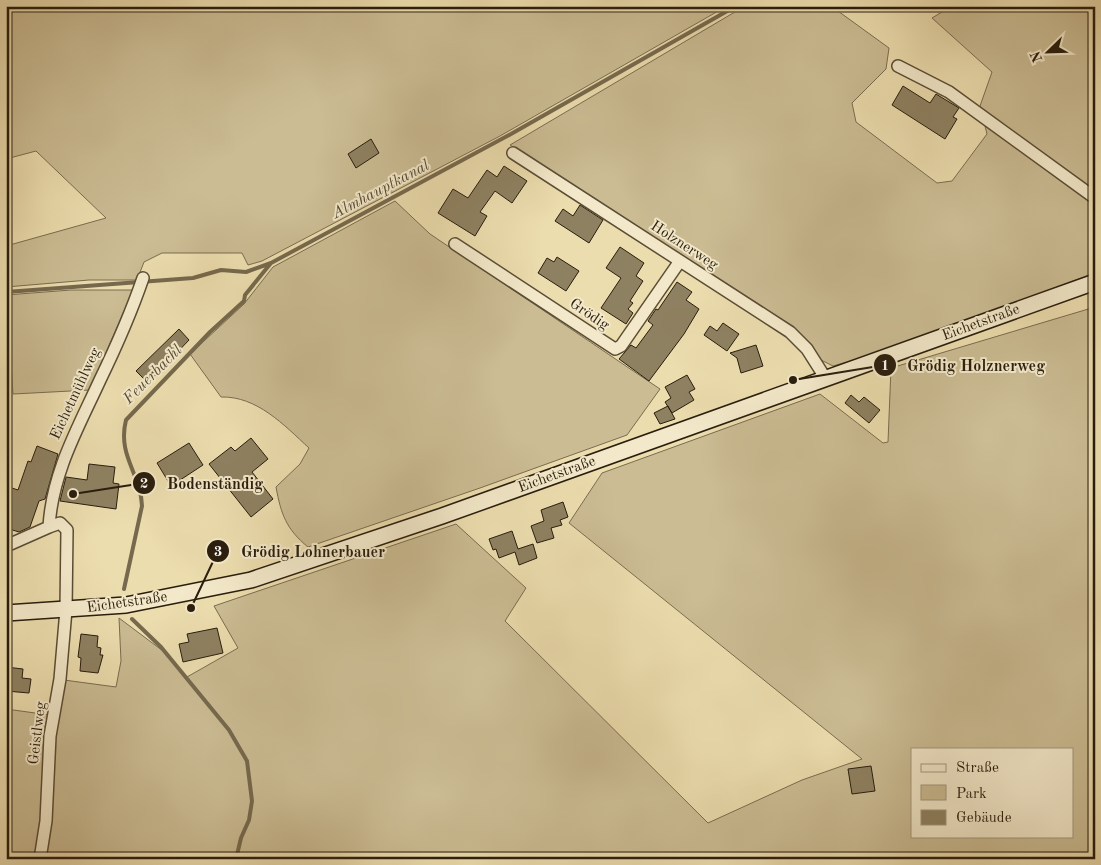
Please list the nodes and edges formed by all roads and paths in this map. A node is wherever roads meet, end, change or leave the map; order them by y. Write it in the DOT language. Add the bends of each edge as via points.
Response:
graph roads {
  1 [pos="898,66"];
  2 [pos="513,153"];
  3 [pos="1095,198"];
  4 [pos="455,244"];
  5 [pos="680,261"];
  6 [pos="1095,282"];
  7 [pos="142,283"];
  8 [pos="826,379"];
  9 [pos="49,527"];
  10 [pos="6,546"];
  11 [pos="66,610"];
  12 [pos="6,613"];
  13 [pos="40,859"];
  1 -- 3 [label="street" via="949,92"];
  2 -- 5 [label="street, Holznerweg"];
  4 -- 5 [label="street, Grödig" via="615,349 622,346"];
  5 -- 8 [label="street, Holznerweg" via="790,332 807,349"];
  6 -- 8 [label="main road, Eichetstraße"];
  7 -- 9 [label="street, Eichetmühlweg" via="65,453 50,507"];
  8 -- 11 [label="main road, Eichetstraße" via="250,580 126,605"];
  9 -- 10 [label="street"];
  9 -- 11 [label="street" via="60,523 67,530"];
  11 -- 12 [label="main road, Eichetstraße"];
  11 -- 13 [label="street, Geistlweg" via="60,679 50,736 46,821"];
}
